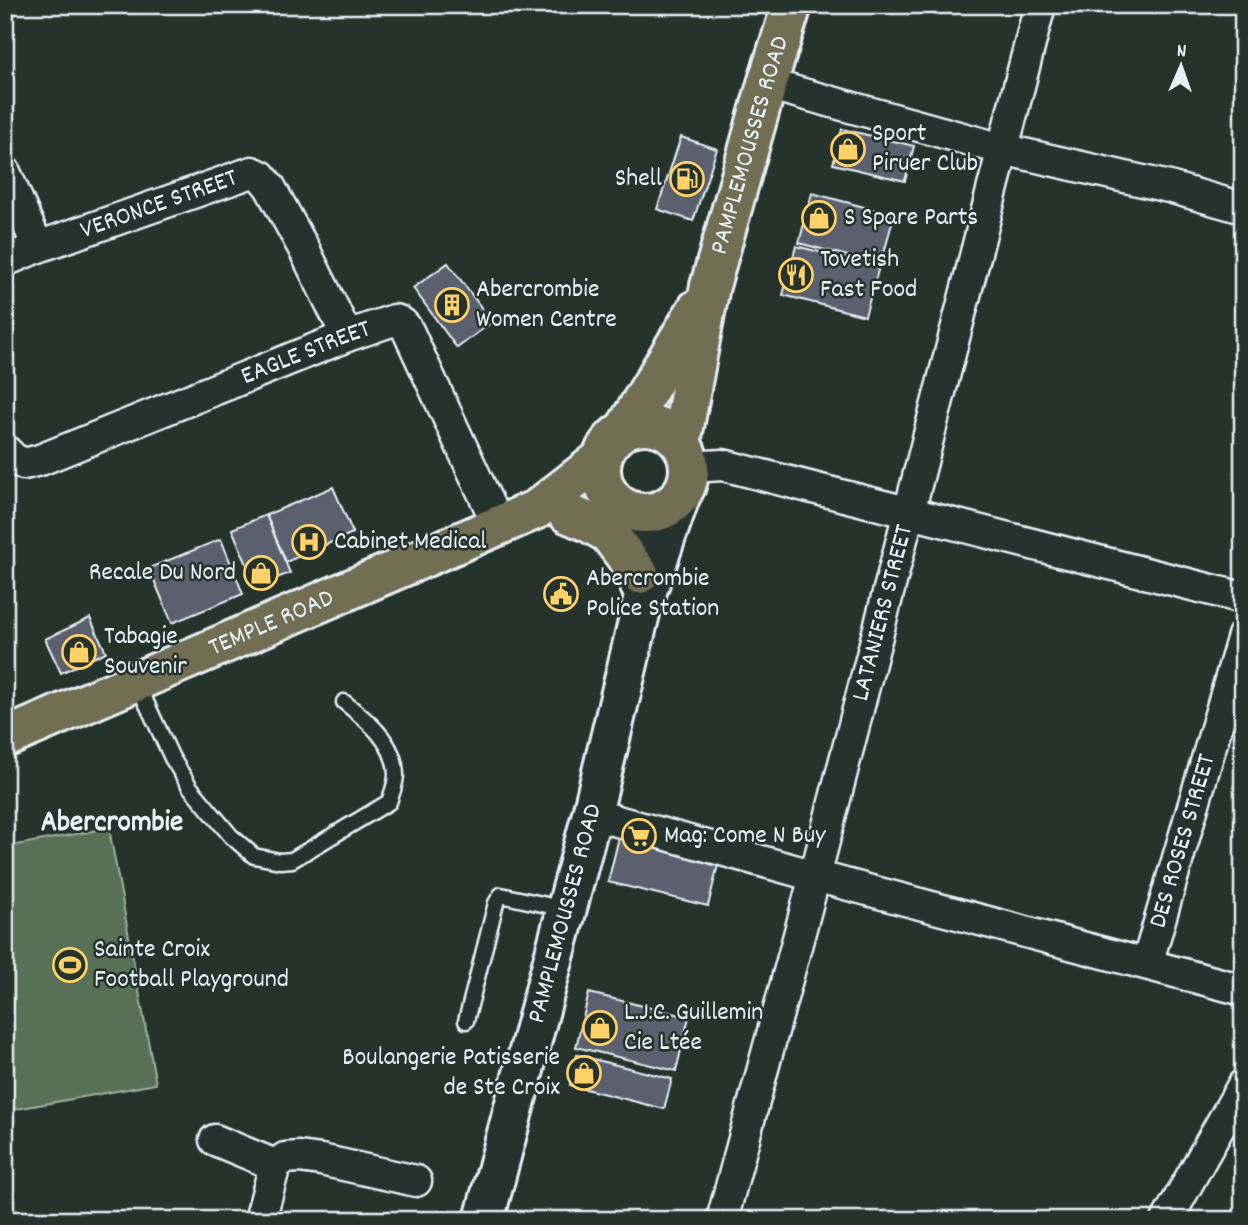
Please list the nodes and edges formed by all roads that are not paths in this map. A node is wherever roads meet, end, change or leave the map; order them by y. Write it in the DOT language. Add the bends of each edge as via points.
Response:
graph roads {
  1 [pos="792,5"];
  2 [pos="1040,5"];
  3 [pos="767,84"];
  4 [pos="1002,149"];
  5 [pos="5,172"];
  6 [pos="1243,208"];
  7 [pos="38,247"];
  8 [pos="5,261"];
  9 [pos="710,286"];
  10 [pos="347,336"];
  11 [pos="625,429"];
  12 [pos="5,450"];
  13 [pos="601,459"];
  14 [pos="684,468"];
  15 [pos="625,508"];
  16 [pos="552,511"];
  17 [pos="909,512"];
  18 [pos="498,525"];
  19 [pos="641,590"];
  20 [pos="1243,598"];
  21 [pos="1243,636"];
  22 [pos="136,682"];
  23 [pos="344,702"];
  24 [pos="5,738"];
  25 [pos="592,814"];
  26 [pos="815,876"];
  27 [pos="566,909"];
  28 [pos="1147,964"];
  29 [pos="1243,990"];
  30 [pos="466,1021"];
  31 [pos="1243,1085"];
  32 [pos="215,1140"];
  33 [pos="275,1165"];
  34 [pos="416,1181"];
  35 [pos="260,1220"];
  36 [pos="484,1220"];
  37 [pos="722,1220"];
  38 [pos="1167,1220"];
  1 -- 3 [label="main road, PAMPLEMOUSSES ROAD"];
  2 -- 4 [label="street, LATANIERS STREET"];
  3 -- 4 [label="street"];
  3 -- 9 [label="main road, PAMPLEMOUSSES ROAD"];
  4 -- 6 [label="street"];
  4 -- 17 [label="street, LATANIERS STREET"];
  5 -- 7 [label="street"];
  7 -- 8 [label="street, VERONCE STREET"];
  7 -- 10 [label="street, VERONCE STREET" via="252,172 270,187"];
  9 -- 11 [label="main road, PAMPLEMOUSSES ROAD"];
  9 -- 14 [label="main road, PAMPLEMOUSSES ROAD"];
  10 -- 12 [label="street, EAGLE STREET" via="40,460 24,464"];
  10 -- 18 [label="street, EAGLE STREET" via="394,320 404,325"];
  11 -- 13 [label="main road, PAMPLEMOUSSES ROAD" via="610,442"];
  11 -- 14 [label="main road" via="649,424 672,434"];
  13 -- 15 [label="main road" via="603,485"];
  13 -- 16 [label="main road, TEMPLE ROAD"];
  14 -- 15 [label="main road, TEMPLE ROAD" via="674,503 653,512"];
  14 -- 17 [label="street" via="723,466"];
  14 -- 19 [label="main road"];
  15 -- 16 [label="main road, TEMPLE ROAD"];
  15 -- 19 [label="main road"];
  16 -- 18 [label="main road, TEMPLE ROAD"];
  16 -- 19 [label="main road" via="610,534"];
  17 -- 20 [label="street"];
  17 -- 26 [label="street, LATANIERS STREET"];
  18 -- 22 [label="main road, TEMPLE ROAD"];
  19 -- 25 [label="main road, PAMPLEMOUSSES ROAD"];
  21 -- 28 [label="street, DES ROSES STREET"];
  22 -- 23 [label="lane" via="190,787 254,856 279,861 292,860 389,802 396,775 386,743"];
  22 -- 24 [label="main road, TEMPLE ROAD"];
  25 -- 26 [label="street"];
  25 -- 27 [label="main road, PAMPLEMOUSSES ROAD"];
  26 -- 28 [label="street"];
  26 -- 37 [label="street, LATANIERS STREET"];
  27 -- 30 [label="lane" via="501,895"];
  27 -- 36 [label="main road, PAMPLEMOUSSES ROAD"];
  28 -- 29 [label="street"];
  31 -- 38 [label="street"];
  32 -- 33 [label="street"];
  33 -- 34 [label="street" via="299,1157"];
  33 -- 35 [label="street"];
}
